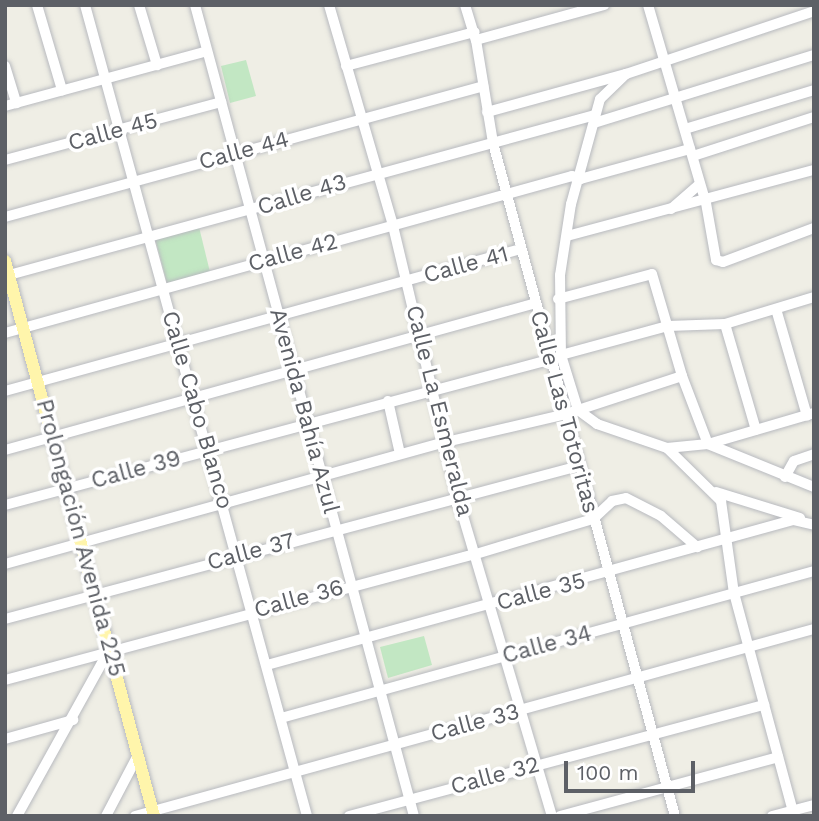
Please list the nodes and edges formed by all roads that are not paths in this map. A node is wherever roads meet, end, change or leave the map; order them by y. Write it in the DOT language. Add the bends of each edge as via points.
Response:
graph roads {
  1 [pos="37,5"];
  2 [pos="85,5"];
  3 [pos="139,5"];
  4 [pos="195,5"];
  5 [pos="329,5"];
  6 [pos="466,5"];
  7 [pos="604,5"];
  8 [pos="648,5"];
  9 [pos="814,11"];
  10 [pos="475,36"];
  11 [pos="207,51"];
  12 [pos="814,55"];
  13 [pos="664,60"];
  14 [pos="157,65"];
  15 [pos="5,66"];
  16 [pos="346,66"];
  17 [pos="626,74"];
  18 [pos="107,79"];
  19 [pos="483,86"];
  20 [pos="62,90"];
  21 [pos="814,90"];
  22 [pos="676,99"];
  23 [pos="221,102"];
  24 [pos="11,104"];
  25 [pos="487,111"];
  26 [pos="814,117"];
  27 [pos="594,119"];
  28 [pos="362,120"];
  29 [pos="685,129"];
  30 [pos="121,131"];
  31 [pos="493,143"];
  32 [pos="692,153"];
  33 [pos="235,154"];
  34 [pos="5,160"];
  35 [pos="814,170"];
  36 [pos="377,172"];
  37 [pos="580,179"];
  38 [pos="135,181"];
  39 [pos="700,184"];
  40 [pos="508,197"];
  41 [pos="706,202"];
  42 [pos="250,211"];
  43 [pos="667,212"];
  44 [pos="5,217"];
  45 [pos="393,226"];
  46 [pos="814,228"];
  47 [pos="150,236"];
  48 [pos="567,236"];
  49 [pos="521,249"];
  50 [pos="5,261"];
  51 [pos="264,261"];
  52 [pos="9,275"];
  53 [pos="407,281"];
  54 [pos="163,288"];
  55 [pos="814,297"];
  56 [pos="558,299"];
  57 [pos="536,303"];
  58 [pos="776,309"];
  59 [pos="279,317"];
  60 [pos="726,324"];
  61 [pos="668,326"];
  62 [pos="24,327"];
  63 [pos="5,333"];
  64 [pos="420,334"];
  65 [pos="179,345"];
  66 [pos="556,357"];
  67 [pos="293,369"];
  68 [pos="682,376"];
  69 [pos="39,384"];
  70 [pos="433,389"];
  71 [pos="5,391"];
  72 [pos="193,397"];
  73 [pos="387,401"];
  74 [pos="578,410"];
  75 [pos="566,414"];
  76 [pos="810,415"];
  77 [pos="307,423"];
  78 [pos="756,430"];
  79 [pos="52,438"];
  80 [pos="446,442"];
  81 [pos="709,444"];
  82 [pos="667,448"];
  83 [pos="209,449"];
  84 [pos="5,450"];
  85 [pos="400,454"];
  86 [pos="814,454"];
  87 [pos="579,466"];
  88 [pos="322,476"];
  89 [pos="785,477"];
  90 [pos="814,487"];
  91 [pos="65,488"];
  92 [pos="716,492"];
  93 [pos="457,499"];
  94 [pos="224,504"];
  95 [pos="5,505"];
  96 [pos="593,519"];
  97 [pos="809,522"];
  98 [pos="336,529"];
  99 [pos="723,540"];
  100 [pos="81,543"];
  101 [pos="697,547"];
  102 [pos="476,554"];
  103 [pos="237,556"];
  104 [pos="5,564"];
  105 [pos="814,571"];
  106 [pos="609,573"];
  107 [pos="351,585"];
  108 [pos="733,593"];
  109 [pos="95,595"];
  110 [pos="491,605"];
  111 [pos="252,611"];
  112 [pos="5,620"];
  113 [pos="623,625"];
  114 [pos="814,629"];
  115 [pos="363,639"];
  116 [pos="748,648"];
  117 [pos="109,650"];
  118 [pos="503,657"];
  119 [pos="267,665"];
  120 [pos="637,678"];
  121 [pos="5,680"];
  122 [pos="378,692"];
  123 [pos="764,705"];
  124 [pos="519,711"];
  125 [pos="281,718"];
  126 [pos="73,720"];
  127 [pos="653,734"];
  128 [pos="5,739"];
  129 [pos="394,745"];
  130 [pos="138,755"];
  131 [pos="778,757"];
  132 [pos="538,765"];
  133 [pos="295,771"];
  134 [pos="667,787"];
  135 [pos="409,799"];
  136 [pos="814,805"];
  137 [pos="153,813"];
  138 [pos="793,813"];
  139 [pos="17,816"];
  140 [pos="106,816"];
  141 [pos="135,816"];
  142 [pos="307,816"];
  143 [pos="349,816"];
  144 [pos="414,816"];
  145 [pos="552,816"];
  146 [pos="560,816"];
  147 [pos="675,816"];
  148 [pos="772,816"];
  1 -- 20 [label="street"];
  2 -- 18 [label="street, Calle Cabo Blanco"];
  3 -- 14 [label="street"];
  4 -- 11 [label="street, Avenida Bahía Azul"];
  5 -- 16 [label="street, Calle La Esmeralda"];
  6 -- 10 [label="street, Calle Las Totoritas"];
  7 -- 10 [label="street"];
  8 -- 13 [label="street"];
  9 -- 13 [label="street"];
  10 -- 16 [label="street"];
  10 -- 19 [label="street, Calle Las Totoritas"];
  11 -- 14 [label="street"];
  11 -- 23 [label="street, Avenida Bahía Azul"];
  12 -- 22 [label="street, Calle 43"];
  13 -- 17 [label="street"];
  13 -- 22 [label="street"];
  14 -- 18 [label="street"];
  15 -- 24 [label="street"];
  16 -- 28 [label="street, Calle La Esmeralda"];
  17 -- 25 [label="street"];
  17 -- 27 [label="street" via="600,99"];
  18 -- 20 [label="street"];
  18 -- 30 [label="street, Calle Cabo Blanco"];
  19 -- 25 [label="street, Calle Las Totoritas"];
  19 -- 28 [label="street, Calle 44"];
  20 -- 24 [label="street"];
  21 -- 29 [label="street"];
  22 -- 27 [label="street, Calle 43"];
  22 -- 29 [label="street"];
  23 -- 30 [label="street, Calle 45"];
  23 -- 33 [label="street, Avenida Bahía Azul"];
  25 -- 31 [label="street, Calle Las Totoritas"];
  26 -- 32 [label="street, Calle 42"];
  27 -- 31 [label="street, Calle 43"];
  27 -- 37 [label="street"];
  28 -- 33 [label="street, Calle 44"];
  28 -- 36 [label="street, Calle La Esmeralda"];
  29 -- 32 [label="street"];
  30 -- 34 [label="street, Calle 45"];
  30 -- 38 [label="street, Calle Cabo Blanco"];
  31 -- 36 [label="street, Calle 43"];
  31 -- 40 [label="street, Calle Las Totoritas"];
  32 -- 37 [label="street, Calle 42"];
  32 -- 39 [label="street"];
  33 -- 38 [label="street, Calle 44"];
  33 -- 42 [label="street, Avenida Bahía Azul"];
  35 -- 41 [label="street"];
  36 -- 42 [label="street, Calle 43"];
  36 -- 45 [label="street, Calle La Esmeralda"];
  37 -- 40 [label="street, Calle 42" via="572,176"];
  37 -- 48 [label="street"];
  38 -- 44 [label="street, Calle 44"];
  38 -- 47 [label="street, Calle Cabo Blanco"];
  39 -- 41 [label="street"];
  39 -- 43 [label="street"];
  40 -- 45 [label="street, Calle 42"];
  40 -- 49 [label="street, Calle Las Totoritas"];
  41 -- 43 [label="street"];
  41 -- 46 [label="street" via="712,254 723,262"];
  42 -- 47 [label="street, Calle 43"];
  42 -- 51 [label="street, Avenida Bahía Azul"];
  43 -- 48 [label="street"];
  45 -- 51 [label="street, Calle 42"];
  45 -- 53 [label="street, Calle La Esmeralda"];
  47 -- 52 [label="street, Calle 43"];
  47 -- 54 [label="street, Calle Cabo Blanco"];
  48 -- 56 [label="street"];
  49 -- 53 [label="street, Calle 41"];
  49 -- 57 [label="street, Calle Las Totoritas"];
  50 -- 52 [label="main road, Prolongación Avenida 225"];
  51 -- 54 [label="street, Calle 42"];
  51 -- 59 [label="street, Avenida Bahía Azul"];
  52 -- 62 [label="main road, Prolongación Avenida 225"];
  53 -- 59 [label="street, Calle 41"];
  53 -- 64 [label="street, Calle La Esmeralda"];
  54 -- 62 [label="street, Calle 42"];
  54 -- 65 [label="street, Calle Cabo Blanco"];
  55 -- 58 [label="street, Calle 39"];
  56 -- 61 [label="street" via="652,274"];
  56 -- 66 [label="street"];
  57 -- 64 [label="street"];
  57 -- 66 [label="street, Calle Las Totoritas"];
  58 -- 60 [label="street, Calle 39"];
  58 -- 76 [label="street"];
  59 -- 65 [label="street, Calle 41"];
  59 -- 67 [label="street, Avenida Bahía Azul"];
  60 -- 61 [label="street, Calle 39"];
  60 -- 78 [label="street"];
  61 -- 66 [label="street, Calle 39"];
  61 -- 68 [label="street"];
  62 -- 63 [label="street, Calle 42"];
  62 -- 69 [label="main road, Prolongación Avenida 225"];
  64 -- 67 [label="street"];
  64 -- 70 [label="street, Calle La Esmeralda"];
  65 -- 69 [label="street, Calle 41"];
  65 -- 72 [label="street, Calle Cabo Blanco"];
  66 -- 70 [label="street, Calle 39"];
  66 -- 74 [label="street"];
  66 -- 75 [label="street, Calle Las Totoritas"];
  67 -- 72 [label="street"];
  67 -- 77 [label="street, Avenida Bahía Azul"];
  68 -- 74 [label="street"];
  68 -- 81 [label="street"];
  69 -- 71 [label="street, Calle 41"];
  69 -- 79 [label="main road, Prolongación Avenida 225"];
  70 -- 73 [label="street, Calle 39"];
  70 -- 80 [label="street, Calle La Esmeralda"];
  72 -- 79 [label="street"];
  72 -- 83 [label="street, Calle Cabo Blanco"];
  73 -- 77 [label="street, Calle 39"];
  73 -- 85 [label="street"];
  74 -- 75 [label="street"];
  74 -- 82 [label="street" via="597,424"];
  75 -- 80 [label="street"];
  75 -- 87 [label="street, Calle Las Totoritas"];
  76 -- 78 [label="street"];
  77 -- 83 [label="street, Calle 39"];
  77 -- 88 [label="street, Avenida Bahía Azul"];
  78 -- 81 [label="street"];
  79 -- 84 [label="street"];
  79 -- 91 [label="main road, Prolongación Avenida 225"];
  80 -- 85 [label="street"];
  80 -- 93 [label="street, Calle La Esmeralda"];
  81 -- 82 [label="street"];
  81 -- 89 [label="street"];
  82 -- 92 [label="street"];
  83 -- 91 [label="street, Calle 39"];
  83 -- 94 [label="street, Calle Cabo Blanco"];
  85 -- 88 [label="street"];
  86 -- 89 [label="street" via="794,461"];
  87 -- 93 [label="street, Calle 37"];
  87 -- 96 [label="street, Calle Las Totoritas"];
  88 -- 94 [label="street"];
  88 -- 98 [label="street, Avenida Bahía Azul"];
  89 -- 90 [label="street"];
  91 -- 95 [label="street, Calle 39"];
  91 -- 100 [label="main road, Prolongación Avenida 225"];
  92 -- 97 [label="street"];
  92 -- 99 [label="street"];
  93 -- 98 [label="street, Calle 37"];
  93 -- 102 [label="street, Calle La Esmeralda"];
  94 -- 100 [label="street"];
  94 -- 103 [label="street, Calle Cabo Blanco"];
  96 -- 101 [label="street, Calle 36" via="612,501 626,498 661,516"];
  96 -- 102 [label="street, Calle 36"];
  96 -- 106 [label="street, Calle Las Totoritas"];
  97 -- 99 [label="street, Calle 35"];
  98 -- 103 [label="street, Calle 37"];
  98 -- 107 [label="street, Avenida Bahía Azul"];
  99 -- 101 [label="street, Calle 35"];
  99 -- 108 [label="street"];
  100 -- 104 [label="street"];
  100 -- 109 [label="main road, Prolongación Avenida 225"];
  101 -- 106 [label="street, Calle 35"];
  102 -- 107 [label="street, Calle 36"];
  102 -- 110 [label="street, Calle La Esmeralda"];
  103 -- 109 [label="street, Calle 37"];
  103 -- 111 [label="street, Calle Cabo Blanco"];
  105 -- 108 [label="street, Calle 34"];
  106 -- 110 [label="street, Calle 35"];
  106 -- 113 [label="street, Calle Las Totoritas"];
  107 -- 111 [label="street, Calle 36"];
  107 -- 115 [label="street, Avenida Bahía Azul"];
  108 -- 113 [label="street, Calle 34"];
  108 -- 116 [label="street"];
  109 -- 112 [label="street, Calle 37"];
  109 -- 117 [label="main road, Prolongación Avenida 225"];
  110 -- 115 [label="street, Calle 35"];
  110 -- 118 [label="street, Calle La Esmeralda"];
  111 -- 117 [label="street, Calle 36"];
  111 -- 119 [label="street, Calle Cabo Blanco"];
  113 -- 118 [label="street, Calle 34"];
  113 -- 120 [label="street, Calle Las Totoritas"];
  114 -- 116 [label="street, Calle 33"];
  115 -- 119 [label="street, Calle 35"];
  115 -- 122 [label="street, Avenida Bahía Azul"];
  116 -- 120 [label="street, Calle 33"];
  116 -- 123 [label="street"];
  117 -- 121 [label="street, Calle 36"];
  117 -- 126 [label="street"];
  117 -- 130 [label="main road, Prolongación Avenida 225"];
  118 -- 122 [label="street, Calle 34"];
  118 -- 124 [label="street, Calle La Esmeralda"];
  119 -- 125 [label="street, Calle Cabo Blanco"];
  120 -- 124 [label="street, Calle 33"];
  120 -- 127 [label="street, Calle Las Totoritas"];
  122 -- 125 [label="street, Calle 34"];
  122 -- 129 [label="street, Avenida Bahía Azul"];
  123 -- 127 [label="street, Calle 32"];
  123 -- 131 [label="street"];
  124 -- 129 [label="street, Calle 33"];
  124 -- 132 [label="street, Calle La Esmeralda"];
  125 -- 133 [label="street, Calle Cabo Blanco"];
  126 -- 128 [label="street"];
  126 -- 139 [label="street"];
  127 -- 132 [label="street, Calle 32"];
  127 -- 134 [label="street, Calle Las Totoritas"];
  129 -- 133 [label="street, Calle 33"];
  129 -- 135 [label="street, Avenida Bahía Azul"];
  130 -- 137 [label="main road, Prolongación Avenida 225"];
  130 -- 140 [label="street"];
  131 -- 134 [label="street"];
  131 -- 138 [label="street"];
  132 -- 135 [label="street, Calle 32"];
  132 -- 145 [label="street, Calle La Esmeralda"];
  133 -- 137 [label="street, Calle 33"];
  133 -- 142 [label="street, Calle Cabo Blanco"];
  134 -- 146 [label="street"];
  134 -- 147 [label="street, Calle Las Totoritas"];
  135 -- 143 [label="street, Calle 32"];
  135 -- 144 [label="street, Avenida Bahía Azul"];
  136 -- 138 [label="street"];
  137 -- 141 [label="street, Calle 33"];
  138 -- 148 [label="street"];
}
